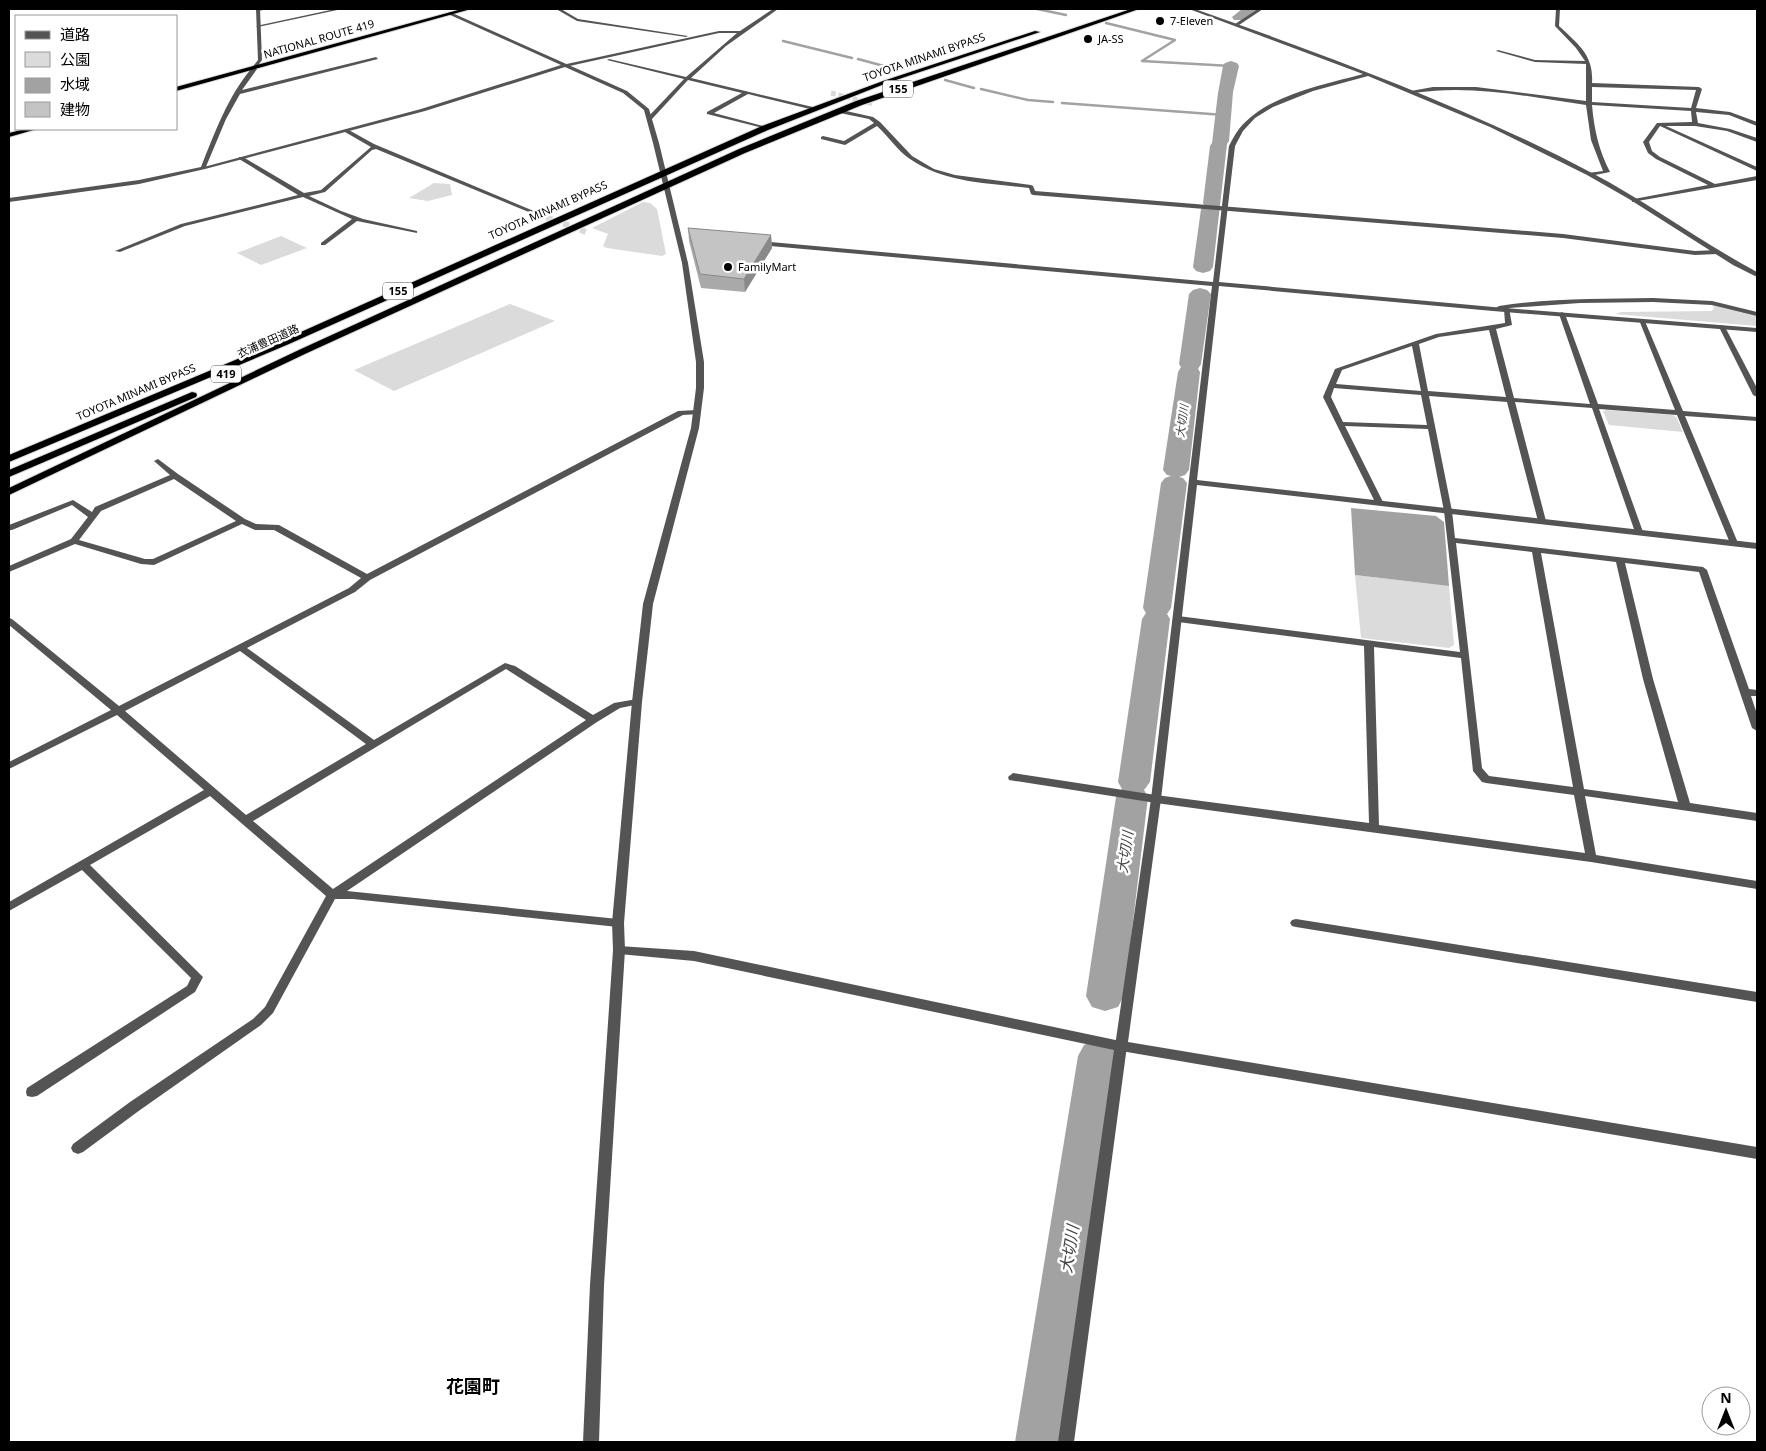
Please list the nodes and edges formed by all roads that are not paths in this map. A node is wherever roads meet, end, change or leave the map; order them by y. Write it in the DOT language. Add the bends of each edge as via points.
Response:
graph roads {
  1 [pos="258,9"];
  2 [pos="266,9"];
  3 [pos="340,9"];
  4 [pos="468,9"];
  5 [pos="558,9"];
  6 [pos="776,9"];
  7 [pos="1122,9"];
  8 [pos="1136,9"];
  9 [pos="1190,9"];
  10 [pos="1260,9"];
  11 [pos="1558,9"];
  12 [pos="450,13"];
  13 [pos="1237,24"];
  14 [pos="1062,25"];
  15 [pos="258,26"];
  16 [pos="1045,29"];
  17 [pos="739,32"];
  18 [pos="694,37"];
  19 [pos="1498,51"];
  20 [pos="376,58"];
  21 [pos="609,60"];
  22 [pos="1588,64"];
  23 [pos="566,65"];
  24 [pos="254,69"];
  25 [pos="1369,74"];
  26 [pos="688,78"];
  27 [pos="1591,85"];
  28 [pos="178,88"];
  29 [pos="1414,91"];
  30 [pos="237,93"];
  31 [pos="746,93"];
  32 [pos="1588,103"];
  33 [pos="814,108"];
  34 [pos="1693,109"];
  35 [pos="837,111"];
  36 [pos="650,118"];
  37 [pos="878,123"];
  38 [pos="1659,124"];
  39 [pos="1695,124"];
  40 [pos="1757,124"];
  41 [pos="801,126"];
  42 [pos="765,128"];
  43 [pos="29,130"];
  44 [pos="347,131"];
  45 [pos="9,135"];
  46 [pos="823,138"];
  47 [pos="1757,140"];
  48 [pos="375,147"];
  49 [pos="242,158"];
  50 [pos="203,168"];
  51 [pos="666,169"];
  52 [pos="1757,169"];
  53 [pos="1590,174"];
  54 [pos="1757,178"];
  55 [pos="1714,186"];
  56 [pos="666,188"];
  57 [pos="303,196"];
  58 [pos="9,200"];
  59 [pos="1634,201"];
  60 [pos="1224,208"];
  61 [pos="538,214"];
  62 [pos="356,219"];
  63 [pos="415,232"];
  64 [pos="511,241"];
  65 [pos="753,242"];
  66 [pos="323,244"];
  67 [pos="118,251"];
  68 [pos="1717,252"];
  69 [pos="1757,275"];
  70 [pos="1216,284"];
  71 [pos="371,303"];
  72 [pos="1493,309"];
  73 [pos="1507,310"];
  74 [pos="1562,314"];
  75 [pos="1757,314"];
  76 [pos="1642,320"];
  77 [pos="354,327"];
  78 [pos="1722,327"];
  79 [pos="1492,328"];
  80 [pos="1757,330"];
  81 [pos="1415,343"];
  82 [pos="1333,386"];
  83 [pos="1426,394"];
  84 [pos="1757,396"];
  85 [pos="1511,400"];
  86 [pos="1596,407"];
  87 [pos="697,412"];
  88 [pos="1681,413"];
  89 [pos="1757,419"];
  90 [pos="1341,424"];
  91 [pos="1432,427"];
  92 [pos="81,440"];
  93 [pos="9,459"];
  94 [pos="158,462"];
  95 [pos="9,468"];
  96 [pos="9,474"];
  97 [pos="175,476"];
  98 [pos="1194,482"];
  99 [pos="9,492"];
  100 [pos="1379,502"];
  101 [pos="1448,511"];
  102 [pos="92,516"];
  103 [pos="242,521"];
  104 [pos="1542,521"];
  105 [pos="9,528"];
  106 [pos="1639,532"];
  107 [pos="1452,540"];
  108 [pos="74,542"];
  109 [pos="1734,543"];
  110 [pos="1757,546"];
  111 [pos="1536,551"];
  112 [pos="1620,561"];
  113 [pos="9,569"];
  114 [pos="367,578"];
  115 [pos="1178,619"];
  116 [pos="9,621"];
  117 [pos="1369,644"];
  118 [pos="240,647"];
  119 [pos="1465,656"];
  120 [pos="1745,692"];
  121 [pos="1757,693"];
  122 [pos="637,702"];
  123 [pos="118,710"];
  124 [pos="593,720"];
  125 [pos="1757,728"];
  126 [pos="373,744"];
  127 [pos="9,766"];
  128 [pos="1013,777"];
  129 [pos="210,790"];
  130 [pos="1578,792"];
  131 [pos="1156,799"];
  132 [pos="1685,806"];
  133 [pos="1757,817"];
  134 [pos="246,820"];
  135 [pos="1374,828"];
  136 [pos="1591,858"];
  137 [pos="82,864"];
  138 [pos="1757,885"];
  139 [pos="332,894"];
  140 [pos="9,907"];
  141 [pos="618,923"];
  142 [pos="1296,923"];
  143 [pos="619,950"];
  144 [pos="1757,997"];
  145 [pos="1121,1046"];
  146 [pos="32,1092"];
  147 [pos="78,1148"];
  148 [pos="1757,1153"];
  149 [pos="591,1442"];
  150 [pos="1066,1442"];
  1 -- 2 [label="street"];
  1 -- 15 [label="street"];
  3 -- 15 [label="street"];
  4 -- 12 [label="highway, NATIONAL ROUTE 419"];
  5 -- 18 [label="street" via="578,20"];
  6 -- 17 [label="street"];
  7 -- 14 [label="highway"];
  8 -- 35 [label="highway, TOYOTA MINAMI BYPASS / 155"];
  9 -- 13 [label="street"];
  10 -- 13 [label="street"];
  11 -- 22 [label="street" via="1558,26"];
  12 -- 23 [label="street"];
  12 -- 24 [label="highway, NATIONAL ROUTE 419"];
  13 -- 25 [label="street"];
  15 -- 24 [label="street" via="260,60"];
  16 -- 33 [label="highway, TOYOTA MINAMI BYPASS / 155"];
  17 -- 18 [label="street"];
  17 -- 26 [label="street"];
  18 -- 23 [label="street"];
  19 -- 22 [label="street" via="1535,61"];
  20 -- 30 [label="street"];
  21 -- 26 [label="street"];
  22 -- 27 [label="street"];
  23 -- 36 [label="street" via="633,96 644,106"];
  23 -- 44 [label="street"];
  24 -- 28 [label="highway, NATIONAL ROUTE 419"];
  24 -- 30 [label="street"];
  25 -- 29 [label="street"];
  25 -- 60 [label="street" via="1298,94 1258,112 1236,134"];
  26 -- 31 [label="street"];
  26 -- 36 [label="street"];
  27 -- 32 [label="street"];
  27 -- 34 [label="street" via="1699,89"];
  29 -- 32 [label="street" via="1463,88"];
  29 -- 53 [label="street"];
  30 -- 50 [label="street"];
  31 -- 33 [label="street"];
  31 -- 42 [label="street" via="709,113"];
  32 -- 34 [label="street"];
  32 -- 53 [label="street" via="1601,162 1607,172"];
  33 -- 42 [label="highway, TOYOTA MINAMI BYPASS / 155"];
  34 -- 39 [label="street"];
  34 -- 40 [label="street" via="1730,114"];
  35 -- 37 [label="street" via="871,118"];
  35 -- 41 [label="highway, TOYOTA MINAMI BYPASS / 155"];
  36 -- 51 [label="street"];
  37 -- 46 [label="street" via="845,143"];
  37 -- 60 [label="street" via="910,157 943,174 1031,187 1033,193"];
  38 -- 39 [label="street"];
  38 -- 52 [label="street"];
  38 -- 55 [label="street" via="1646,142 1650,152"];
  39 -- 47 [label="street"];
  41 -- 51 [label="highway" via="751,140 691,166"];
  41 -- 56 [label="highway, TOYOTA MINAMI BYPASS / 155"];
  42 -- 51 [label="highway, TOYOTA MINAMI BYPASS / 155"];
  43 -- 45 [label="highway"];
  44 -- 48 [label="street"];
  44 -- 49 [label="street"];
  48 -- 57 [label="street" via="323,191"];
  48 -- 61 [label="street"];
  49 -- 50 [label="street"];
  49 -- 57 [label="street"];
  50 -- 58 [label="street" via="130,184"];
  51 -- 56 [label="street"];
  51 -- 64 [label="highway, TOYOTA MINAMI BYPASS / 155"];
  53 -- 59 [label="street"];
  54 -- 55 [label="street"];
  55 -- 59 [label="street"];
  56 -- 64 [label="highway" via="642,190 573,221"];
  56 -- 77 [label="highway, TOYOTA MINAMI BYPASS / 155"];
  56 -- 87 [label="street" via="683,236 700,362"];
  57 -- 62 [label="street"];
  57 -- 67 [label="street" via="219,214"];
  59 -- 68 [label="street"];
  60 -- 68 [label="street" via="1563,236 1695,254"];
  60 -- 70 [label="street"];
  62 -- 63 [label="street"];
  62 -- 66 [label="street"];
  64 -- 71 [label="highway, TOYOTA MINAMI BYPASS / 155"];
  65 -- 70 [label="street"];
  68 -- 69 [label="street"];
  70 -- 72 [label="street"];
  70 -- 98 [label="street"];
  71 -- 92 [label="highway, 衣浦豊田道路 / 419" via="318,332"];
  71 -- 93 [label="highway, TOYOTA MINAMI BYPASS / 155"];
  72 -- 73 [label="street"];
  72 -- 75 [label="street" via="1580,301 1662,300 1712,303"];
  73 -- 74 [label="street"];
  73 -- 79 [label="street" via="1509,325"];
  74 -- 76 [label="street"];
  74 -- 86 [label="street"];
  76 -- 78 [label="street"];
  76 -- 88 [label="street"];
  77 -- 92 [label="highway, 衣浦豊田道路 / 419"];
  77 -- 99 [label="highway, TOYOTA MINAMI BYPASS / 155"];
  78 -- 80 [label="street"];
  78 -- 84 [label="street"];
  79 -- 81 [label="street" via="1438,335"];
  79 -- 85 [label="street"];
  81 -- 82 [label="street" via="1339,369"];
  81 -- 83 [label="street"];
  82 -- 83 [label="street"];
  82 -- 90 [label="street" via="1327,397"];
  83 -- 85 [label="street"];
  83 -- 91 [label="street"];
  85 -- 86 [label="street"];
  85 -- 104 [label="street"];
  86 -- 88 [label="street"];
  86 -- 106 [label="street"];
  87 -- 114 [label="street" via="681,413"];
  87 -- 122 [label="street" via="648,604"];
  88 -- 89 [label="street"];
  88 -- 109 [label="street"];
  90 -- 91 [label="street"];
  90 -- 100 [label="street"];
  91 -- 101 [label="street"];
  92 -- 95 [label="highway, 衣浦豊田道路 / 419"];
  92 -- 96 [label="highway, 衣浦豊田道路 / 419"];
  94 -- 97 [label="street"];
  97 -- 102 [label="street" via="98,509"];
  97 -- 103 [label="street"];
  98 -- 100 [label="street"];
  98 -- 115 [label="street"];
  100 -- 101 [label="street"];
  101 -- 104 [label="street"];
  101 -- 107 [label="street"];
  102 -- 105 [label="street" via="73,502"];
  102 -- 108 [label="street"];
  103 -- 108 [label="street" via="154,562"];
  103 -- 114 [label="street" via="255,527 276,527"];
  104 -- 106 [label="street"];
  106 -- 109 [label="street"];
  107 -- 111 [label="street"];
  107 -- 119 [label="street"];
  108 -- 113 [label="street"];
  109 -- 110 [label="street"];
  111 -- 112 [label="street"];
  111 -- 130 [label="street"];
  112 -- 120 [label="street" via="1703,570"];
  112 -- 132 [label="street" via="1648,679"];
  114 -- 118 [label="street" via="352,590"];
  115 -- 117 [label="street"];
  115 -- 131 [label="street"];
  116 -- 123 [label="street"];
  117 -- 119 [label="street"];
  117 -- 135 [label="street"];
  118 -- 123 [label="street"];
  118 -- 126 [label="street"];
  119 -- 130 [label="street" via="1477,769 1486,779"];
  120 -- 121 [label="street"];
  120 -- 125 [label="street"];
  122 -- 124 [label="street" via="617,705"];
  122 -- 141 [label="street"];
  123 -- 127 [label="street"];
  123 -- 129 [label="street"];
  124 -- 126 [label="street" via="505,666"];
  124 -- 139 [label="street"];
  126 -- 134 [label="street"];
  128 -- 131 [label="street"];
  129 -- 134 [label="street"];
  129 -- 137 [label="street"];
  130 -- 132 [label="street"];
  130 -- 136 [label="street"];
  131 -- 135 [label="street"];
  131 -- 145 [label="street"];
  132 -- 133 [label="street"];
  134 -- 139 [label="street"];
  135 -- 136 [label="street"];
  136 -- 138 [label="street"];
  137 -- 140 [label="street"];
  137 -- 146 [label="street" via="197,977 191,989"];
  139 -- 141 [label="street"];
  139 -- 147 [label="street" via="269,1010 257,1022"];
  141 -- 143 [label="street"];
  142 -- 144 [label="street"];
  143 -- 145 [label="street" via="694,956"];
  143 -- 149 [label="street" via="597,1284"];
  145 -- 148 [label="street"];
  145 -- 150 [label="street"];
}
